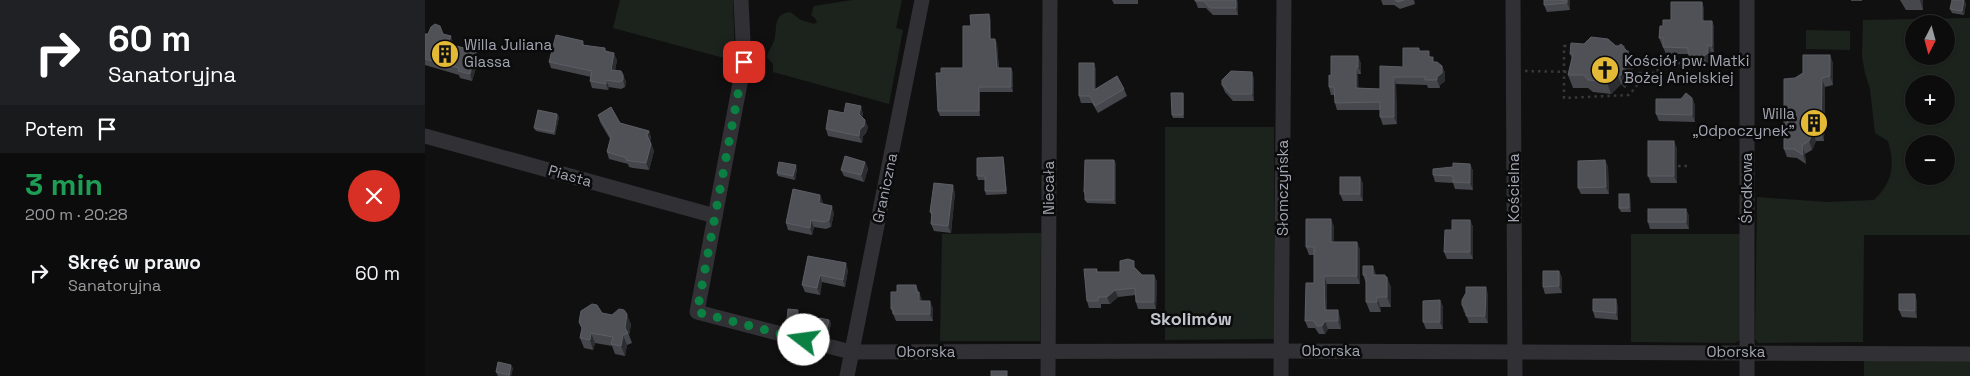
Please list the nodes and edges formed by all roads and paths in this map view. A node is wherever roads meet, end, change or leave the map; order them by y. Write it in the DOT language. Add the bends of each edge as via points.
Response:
graph roads {
  1 [pos="741,0"];
  2 [pos="922,0"];
  3 [pos="1050,0"];
  4 [pos="1284,0"];
  5 [pos="1513,0"];
  6 [pos="1747,0"];
  7 [pos="1680,64"];
  8 [pos="1523,71"];
  9 [pos="1564,72"];
  10 [pos="1576,72"];
  11 [pos="1639,73"];
  12 [pos="425,136"];
  13 [pos="1678,166"];
  14 [pos="1687,166"];
  15 [pos="715,216"];
  16 [pos="1281,350"];
  17 [pos="1049,351"];
  18 [pos="851,352"];
  19 [pos="1515,352"];
  20 [pos="1747,352"];
  21 [pos="1970,354"];
  22 [pos="847,376"];
  23 [pos="1048,376"];
  24 [pos="1281,376"];
  25 [pos="1515,376"];
  26 [pos="1747,376"];
  1 -- 15 [label="street" via="744,62"];
  2 -- 18 [label="street, Graniczna"];
  3 -- 17 [label="street, Niecała"];
  4 -- 16 [label="street, Słomczyńska"];
  5 -- 19 [label="street, Kościelna"];
  6 -- 20 [label="street, Środkowa"];
  7 -- 11 [label="path" via="1659,65 1657,73"];
  8 -- 9 [label="path"];
  9 -- 10 [label="path"];
  9 -- 11 [label="path" via="1564,98 1629,95 1639,83"];
  9 -- 11 [label="path" via="1565,46 1623,46 1638,63"];
  12 -- 15 [label="street, Piasta"];
  13 -- 14 [label="path"];
  15 -- 18 [label="street, Oborska" via="697,312"];
  16 -- 17 [label="street, Oborska"];
  16 -- 19 [label="street, Oborska"];
  16 -- 24 [label="street, Słomczyńska"];
  17 -- 18 [label="street, Oborska"];
  17 -- 23 [label="street, Niecała"];
  18 -- 22 [label="street, Graniczna"];
  19 -- 20 [label="street, Oborska"];
  19 -- 25 [label="street, Kościelna"];
  20 -- 21 [label="street, Oborska"];
  20 -- 26 [label="street, Środkowa"];
}
